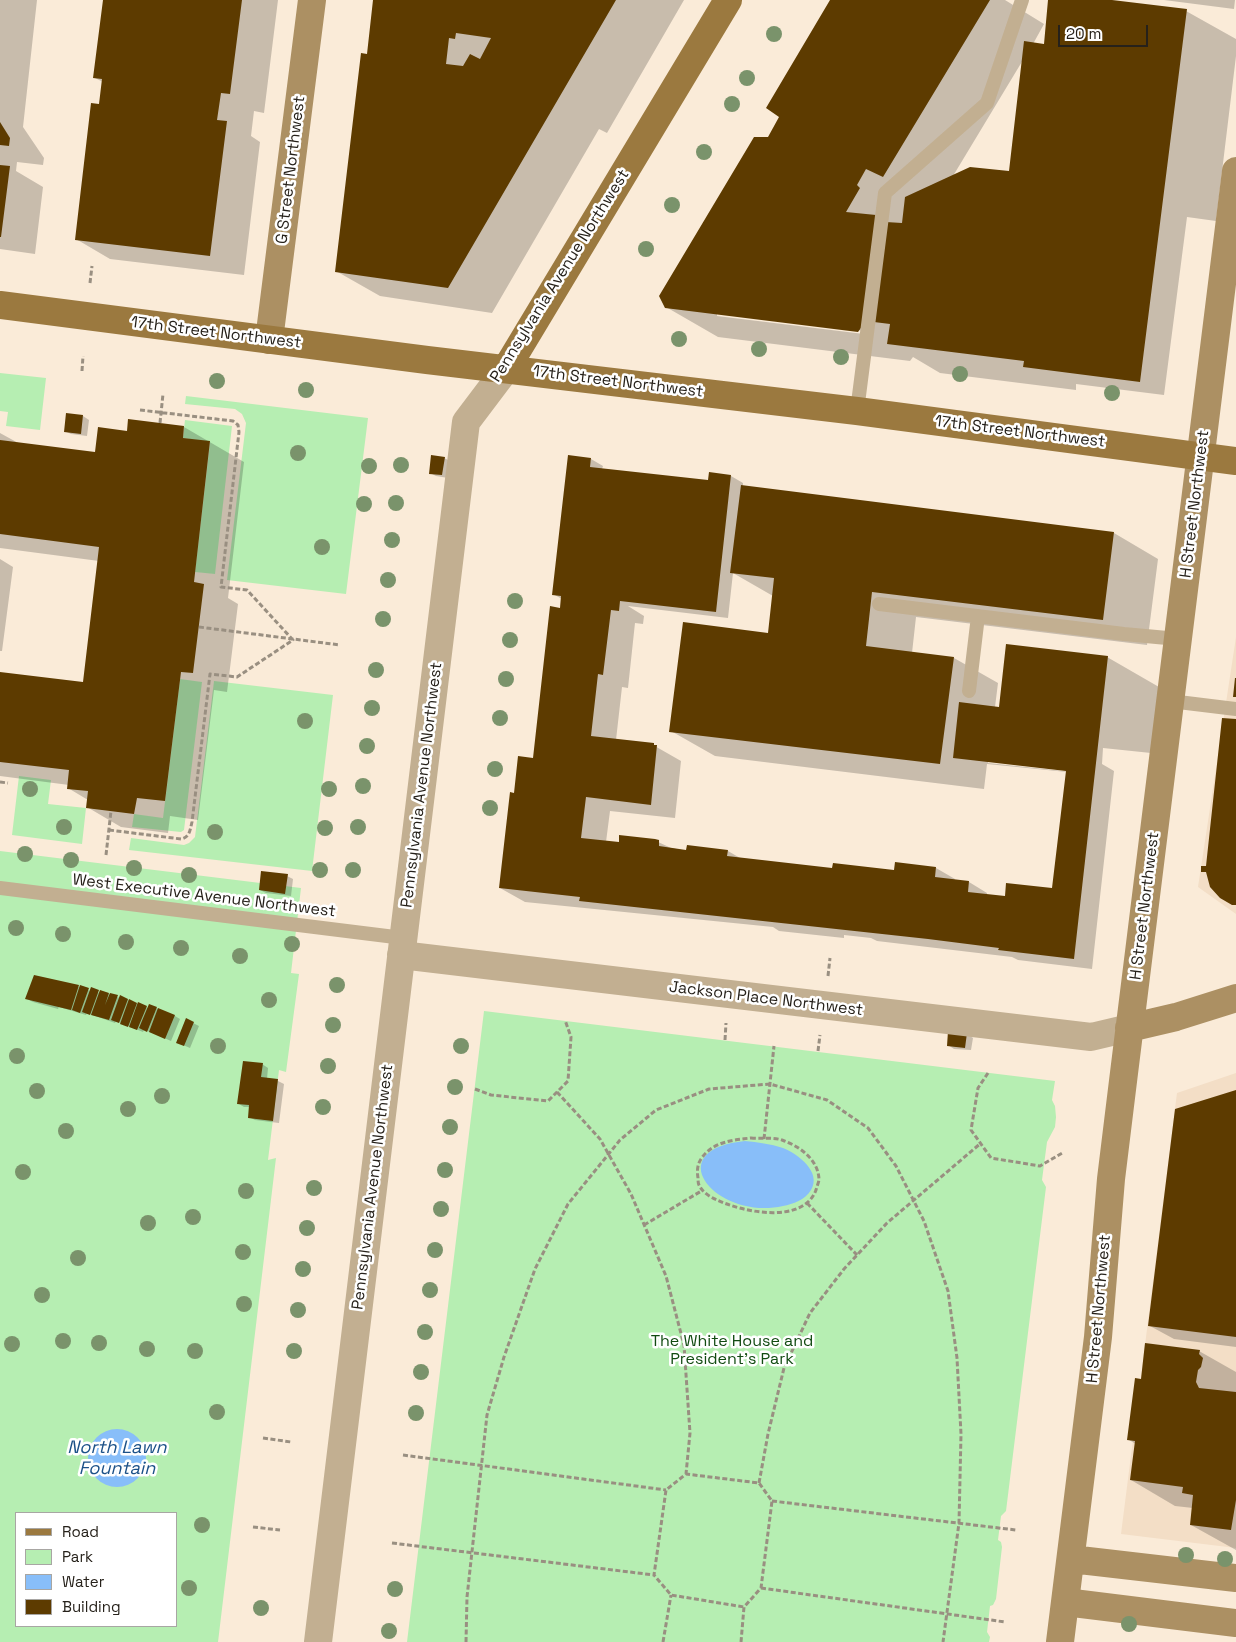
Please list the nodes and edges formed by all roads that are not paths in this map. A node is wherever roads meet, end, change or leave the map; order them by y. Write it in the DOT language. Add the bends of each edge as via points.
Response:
graph roads {
  1 [pos="312,0"];
  2 [pos="728,0"];
  3 [pos="1022,0"];
  4 [pos="1235,183"];
  5 [pos="0,305"];
  6 [pos="269,340"];
  7 [pos="506,369"];
  8 [pos="857,411"];
  9 [pos="1201,456"];
  10 [pos="1236,461"];
  11 [pos="879,604"];
  12 [pos="978,616"];
  13 [pos="1178,639"];
  14 [pos="969,691"];
  15 [pos="1170,701"];
  16 [pos="1236,709"];
  17 [pos="0,888"];
  18 [pos="402,946"];
  19 [pos="1236,998"];
  20 [pos="1129,1028"];
  21 [pos="1071,1559"];
  22 [pos="1236,1578"];
  23 [pos="1065,1602"];
  24 [pos="1236,1623"];
  25 [pos="318,1642"];
  26 [pos="1060,1642"];
  1 -- 6 [label="main road, G Street Northwest"];
  2 -- 7 [label="main road, Pennsylvania Avenue Northwest"];
  3 -- 8 [label="lane" via="987,103 885,193"];
  4 -- 9 [label="main road, H Street Northwest"];
  5 -- 6 [label="main road, 17th Street Northwest"];
  6 -- 7 [label="main road, 17th Street Northwest"];
  7 -- 8 [label="main road, 17th Street Northwest"];
  7 -- 18 [label="street, Pennsylvania Avenue Northwest" via="466,422"];
  8 -- 9 [label="main road, 17th Street Northwest"];
  9 -- 10 [label="main road, 17th Street Northwest"];
  9 -- 13 [label="main road, H Street Northwest"];
  11 -- 12 [label="lane"];
  12 -- 13 [label="lane"];
  12 -- 14 [label="lane"];
  13 -- 15 [label="main road, H Street Northwest"];
  15 -- 16 [label="lane"];
  15 -- 20 [label="main road, H Street Northwest"];
  17 -- 18 [label="lane, West Executive Avenue Northwest"];
  18 -- 20 [label="street, Jackson Place Northwest" via="1090,1037"];
  18 -- 25 [label="street, Pennsylvania Avenue Northwest"];
  19 -- 20 [label="main road"];
  20 -- 21 [label="main road, H Street Northwest" via="1111,1179 1098,1337"];
  21 -- 22 [label="main road"];
  21 -- 23 [label="main road, H Street Northwest"];
  23 -- 24 [label="main road"];
  23 -- 26 [label="main road, H Street Northwest"];
}
